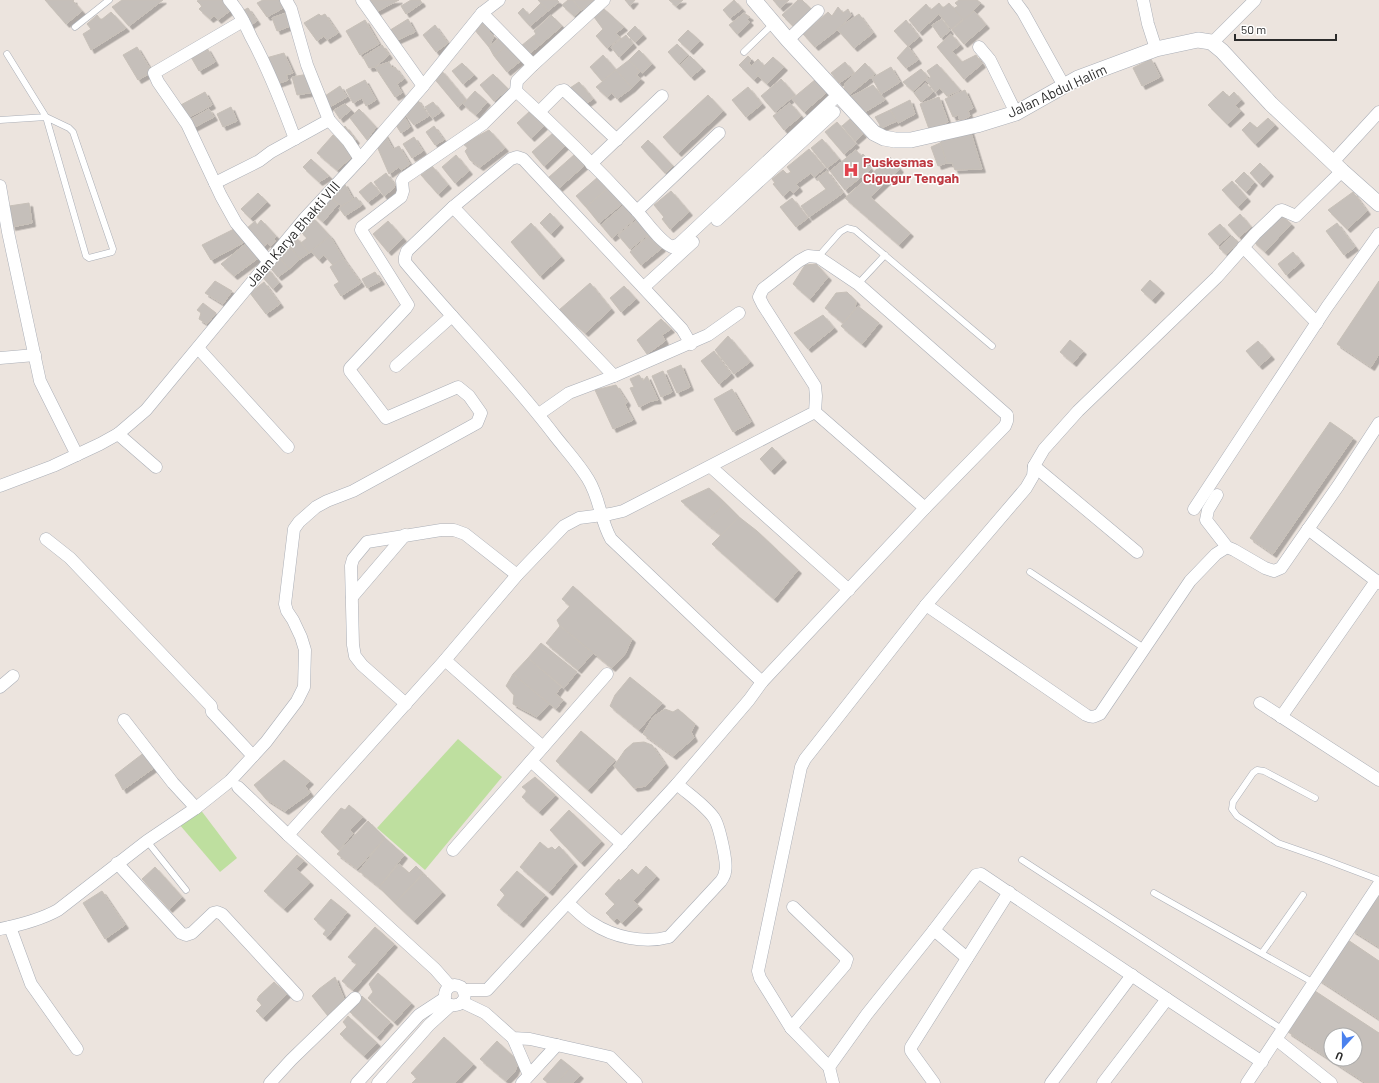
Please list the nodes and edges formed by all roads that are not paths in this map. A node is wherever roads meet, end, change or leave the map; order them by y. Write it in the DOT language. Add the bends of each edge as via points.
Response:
graph roads {
  1 [pos="109,0"];
  2 [pos="229,0"];
  3 [pos="286,0"];
  4 [pos="362,0"];
  5 [pos="498,0"];
  6 [pos="604,0"];
  7 [pos="754,0"];
  8 [pos="1014,0"];
  9 [pos="1143,0"];
  10 [pos="1254,0"];
  11 [pos="818,11"];
  12 [pos="482,13"];
  13 [pos="243,21"];
  14 [pos="773,24"];
  15 [pos="75,27"];
  16 [pos="788,40"];
  17 [pos="1210,42"];
  18 [pos="979,47"];
  19 [pos="1156,49"];
  20 [pos="744,52"];
  21 [pos="7,54"];
  22 [pos="533,65"];
  23 [pos="423,86"];
  24 [pos="1064,86"];
  25 [pos="516,91"];
  26 [pos="838,95"];
  27 [pos="662,96"];
  28 [pos="539,112"];
  29 [pos="834,112"];
  30 [pos="1016,112"];
  31 [pos="1379,112"];
  32 [pos="46,117"];
  33 [pos="0,120"];
  34 [pos="329,120"];
  35 [pos="720,133"];
  36 [pos="295,139"];
  37 [pos="617,140"];
  38 [pos="360,159"];
  39 [pos="591,164"];
  40 [pos="1338,167"];
  41 [pos="215,184"];
  42 [pos="0,186"];
  43 [pos="1379,204"];
  44 [pos="453,207"];
  45 [pos="637,211"];
  46 [pos="4,233"];
  47 [pos="1379,234"];
  48 [pos="1243,247"];
  49 [pos="885,255"];
  50 [pos="818,257"];
  51 [pos="268,261"];
  52 [pos="858,284"];
  53 [pos="644,288"];
  54 [pos="739,313"];
  55 [pos="452,316"];
  56 [pos="1317,323"];
  57 [pos="691,344"];
  58 [pos="992,346"];
  59 [pos="198,348"];
  60 [pos="35,355"];
  61 [pos="0,358"];
  62 [pos="396,366"];
  63 [pos="614,376"];
  64 [pos="815,412"];
  65 [pos="539,414"];
  66 [pos="1379,423"];
  67 [pos="118,434"];
  68 [pos="288,447"];
  69 [pos="77,455"];
  70 [pos="1034,466"];
  71 [pos="156,467"];
  72 [pos="711,467"];
  73 [pos="0,486"];
  74 [pos="1217,496"];
  75 [pos="925,508"];
  76 [pos="1194,509"];
  77 [pos="601,515"];
  78 [pos="1308,529"];
  79 [pos="405,535"];
  80 [pos="46,539"];
  81 [pos="1227,547"];
  82 [pos="1137,552"];
  83 [pos="1030,572"];
  84 [pos="517,575"];
  85 [pos="1377,582"];
  86 [pos="849,590"];
  87 [pos="352,597"];
  88 [pos="926,605"];
  89 [pos="1144,648"];
  90 [pos="445,660"];
  91 [pos="607,674"];
  92 [pos="13,676"];
  93 [pos="762,682"];
  94 [pos="0,687"];
  95 [pos="1260,703"];
  96 [pos="406,704"];
  97 [pos="1281,717"];
  98 [pos="124,720"];
  99 [pos="544,747"];
  100 [pos="253,756"];
  101 [pos="531,761"];
  102 [pos="1379,780"];
  103 [pos="677,784"];
  104 [pos="238,787"];
  105 [pos="1315,798"];
  106 [pos="196,808"];
  107 [pos="288,835"];
  108 [pos="147,841"];
  109 [pos="622,844"];
  110 [pos="453,850"];
  111 [pos="1022,860"];
  112 [pos="117,863"];
  113 [pos="1379,880"];
  114 [pos="1379,884"];
  115 [pos="186,890"];
  116 [pos="1009,892"];
  117 [pos="1154,893"];
  118 [pos="1303,895"];
  119 [pos="568,903"];
  120 [pos="793,907"];
  121 [pos="5,928"];
  122 [pos="934,930"];
  123 [pos="1262,953"];
  124 [pos="967,958"];
  125 [pos="1132,975"];
  126 [pos="1314,983"];
  127 [pos="450,986"];
  128 [pos="464,990"];
  129 [pos="487,990"];
  130 [pos="297,994"];
  131 [pos="355,998"];
  132 [pos="1167,999"];
  133 [pos="453,1002"];
  134 [pos="485,1013"];
  135 [pos="791,1028"];
  136 [pos="1280,1035"];
  137 [pos="513,1038"];
  138 [pos="557,1045"];
  139 [pos="77,1049"];
  140 [pos="1262,1062"];
  141 [pos="829,1067"];
  142 [pos="526,1079"];
  143 [pos="270,1083"];
  144 [pos="357,1083"];
  145 [pos="378,1083"];
  146 [pos="636,1083"];
  147 [pos="832,1083"];
  148 [pos="934,1083"];
  149 [pos="1051,1083"];
  150 [pos="1103,1083"];
  151 [pos="1247,1083"];
  152 [pos="1331,1083"];
  1 -- 15 [label="lane"];
  2 -- 13 [label="street"];
  3 -- 34 [label="street" via="307,65"];
  4 -- 23 [label="street"];
  5 -- 12 [label="street, Jalan Karya Bhakti VIII"];
  6 -- 22 [label="street"];
  7 -- 14 [label="street, Jalan Abdul Halim"];
  8 -- 24 [label="street"];
  9 -- 19 [label="street"];
  10 -- 17 [label="street" via="1215,40"];
  11 -- 16 [label="street"];
  12 -- 22 [label="street"];
  12 -- 23 [label="street, Jalan Karya Bhakti VIII"];
  13 -- 36 [label="street" via="266,65"];
  13 -- 41 [label="street" via="154,73 187,124"];
  14 -- 16 [label="street, Jalan Abdul Halim"];
  14 -- 20 [label="lane"];
  16 -- 26 [label="street, Jalan Abdul Halim"];
  17 -- 19 [label="street, Jalan Abdul Halim" via="1198,40"];
  17 -- 40 [label="street"];
  18 -- 30 [label="street" via="990,60"];
  19 -- 24 [label="street, Jalan Abdul Halim" via="1078,78"];
  21 -- 32 [label="lane"];
  22 -- 25 [label="street" via="517,81"];
  23 -- 38 [label="street, Jalan Karya Bhakti VIII"];
  24 -- 30 [label="street, Jalan Abdul Halim"];
  25 -- 28 [label="street"];
  25 -- 100 [label="street" via="483,124 404,178 401,197 362,227 361,230 408,305 350,371 386,418 458,387 478,408 480,418 468,428 353,491 321,504 294,529 285,604 305,650 304,687 297,701"];
  26 -- 30 [label="street, Jalan Abdul Halim" via="874,133 895,140 911,140 946,133"];
  26 -- 45 [label="street" via="676,246 672,247 664,242"];
  27 -- 37 [label="street"];
  28 -- 37 [label="street" via="564,90"];
  28 -- 39 [label="street"];
  29 -- 53 [label="street"];
  31 -- 40 [label="street"];
  32 -- 32 [label="lane" via="86,256 88,258 112,252 73,132"];
  32 -- 33 [label="lane"];
  34 -- 36 [label="street"];
  34 -- 38 [label="street"];
  35 -- 45 [label="street"];
  36 -- 41 [label="street"];
  37 -- 39 [label="street"];
  38 -- 51 [label="street, Jalan Karya Bhakti VIII"];
  39 -- 45 [label="street"];
  40 -- 43 [label="street"];
  40 -- 48 [label="street" via="1296,216 1282,210"];
  41 -- 51 [label="street" via="236,223"];
  42 -- 46 [label="street"];
  44 -- 53 [label="street" via="511,159 523,159"];
  44 -- 55 [label="street" via="407,251 405,257 406,262"];
  44 -- 63 [label="street"];
  46 -- 60 [label="street"];
  47 -- 56 [label="street"];
  48 -- 56 [label="street"];
  48 -- 70 [label="street" via="1217,277 1078,411 1044,449"];
  49 -- 50 [label="lane" via="855,230 846,228"];
  49 -- 52 [label="lane"];
  49 -- 58 [label="lane"];
  50 -- 52 [label="street"];
  50 -- 64 [label="street" via="808,256 799,261 763,289 759,296 815,386"];
  51 -- 59 [label="street, Jalan Karya Bhakti VIII"];
  52 -- 75 [label="street" via="1007,415 1005,426"];
  53 -- 57 [label="street" via="682,329"];
  54 -- 57 [label="street"];
  55 -- 62 [label="street"];
  55 -- 65 [label="street"];
  56 -- 76 [label="street"];
  57 -- 63 [label="street"];
  59 -- 67 [label="street, Jalan Karya Bhakti VIII" via="146,410"];
  59 -- 68 [label="street"];
  60 -- 61 [label="street"];
  60 -- 69 [label="street" via="40,381"];
  63 -- 65 [label="street" via="569,393"];
  64 -- 72 [label="street"];
  64 -- 75 [label="street"];
  65 -- 77 [label="street" via="588,479 598,498"];
  66 -- 78 [label="street"];
  67 -- 69 [label="street, Jalan Karya Bhakti VIII"];
  67 -- 71 [label="street"];
  69 -- 73 [label="street, Jalan Karya Bhakti VIII"];
  70 -- 82 [label="street"];
  70 -- 88 [label="street" via="1033,476 1026,488"];
  72 -- 77 [label="street" via="623,511"];
  72 -- 86 [label="street"];
  74 -- 81 [label="street" via="1208,510 1206,520"];
  75 -- 86 [label="street"];
  77 -- 84 [label="street" via="579,518 564,526"];
  77 -- 93 [label="street" via="611,539"];
  78 -- 81 [label="street" via="1281,568 1274,571"];
  78 -- 85 [label="street"];
  79 -- 84 [label="street" via="454,530 464,534"];
  79 -- 87 [label="street"];
  79 -- 87 [label="street" via="367,542 353,559 351,566"];
  80 -- 100 [label="street" via="70,558 175,668"];
  81 -- 89 [label="street" via="1216,554 1190,581"];
  83 -- 89 [label="lane"];
  84 -- 90 [label="street"];
  85 -- 97 [label="street"];
  86 -- 93 [label="street"];
  87 -- 96 [label="street" via="355,656"];
  88 -- 89 [label="street" via="1091,717 1100,714"];
  88 -- 135 [label="street" via="805,759 801,768 758,971"];
  90 -- 96 [label="street"];
  90 -- 99 [label="street"];
  91 -- 99 [label="street"];
  92 -- 94 [label="street"];
  93 -- 103 [label="street"];
  95 -- 97 [label="street"];
  96 -- 107 [label="street"];
  97 -- 102 [label="street"];
  98 -- 106 [label="street"];
  99 -- 101 [label="street"];
  100 -- 106 [label="street" via="230,781"];
  101 -- 109 [label="street"];
  101 -- 110 [label="street"];
  103 -- 109 [label="street"];
  103 -- 119 [label="street" via="714,818 718,826 726,872 721,881 669,937 659,940 614,934 591,923"];
  104 -- 107 [label="street"];
  105 -- 113 [label="lane" via="1264,771 1257,770 1252,773 1233,802 1232,809 1237,816 1278,843"];
  106 -- 108 [label="street"];
  107 -- 127 [label="street" via="435,969"];
  108 -- 112 [label="street"];
  108 -- 115 [label="lane"];
  109 -- 119 [label="street"];
  111 -- 136 [label="lane"];
  112 -- 121 [label="street" via="48,916"];
  112 -- 130 [label="street" via="181,933 192,933 213,913 222,914"];
  114 -- 126 [label="street"];
  116 -- 122 [label="street" via="978,874"];
  116 -- 124 [label="street"];
  116 -- 125 [label="street"];
  117 -- 123 [label="lane"];
  118 -- 123 [label="lane"];
  119 -- 129 [label="street"];
  120 -- 135 [label="street" via="847,959 845,965"];
  121 -- 139 [label="street" via="31,984"];
  122 -- 124 [label="street"];
  122 -- 141 [label="street"];
  123 -- 126 [label="lane"];
  124 -- 148 [label="street" via="911,1047 911,1051"];
  125 -- 132 [label="street"];
  125 -- 149 [label="street"];
  126 -- 136 [label="street"];
  127 -- 128 [label="street" via="458,985"];
  127 -- 133 [label="street" via="446,991"];
  128 -- 129 [label="street"];
  128 -- 133 [label="street" via="465,996"];
  129 -- 134 [label="street" via="482,1004"];
  131 -- 143 [label="street"];
  132 -- 140 [label="street"];
  132 -- 150 [label="street"];
  133 -- 134 [label="street"];
  133 -- 144 [label="street" via="419,1015"];
  133 -- 145 [label="street"];
  134 -- 137 [label="street"];
  135 -- 141 [label="street"];
  136 -- 140 [label="street"];
  136 -- 152 [label="street"];
  137 -- 138 [label="street"];
  137 -- 142 [label="street"];
  138 -- 142 [label="street"];
  138 -- 146 [label="street" via="610,1056"];
  140 -- 151 [label="street"];
  141 -- 147 [label="street"];
}
